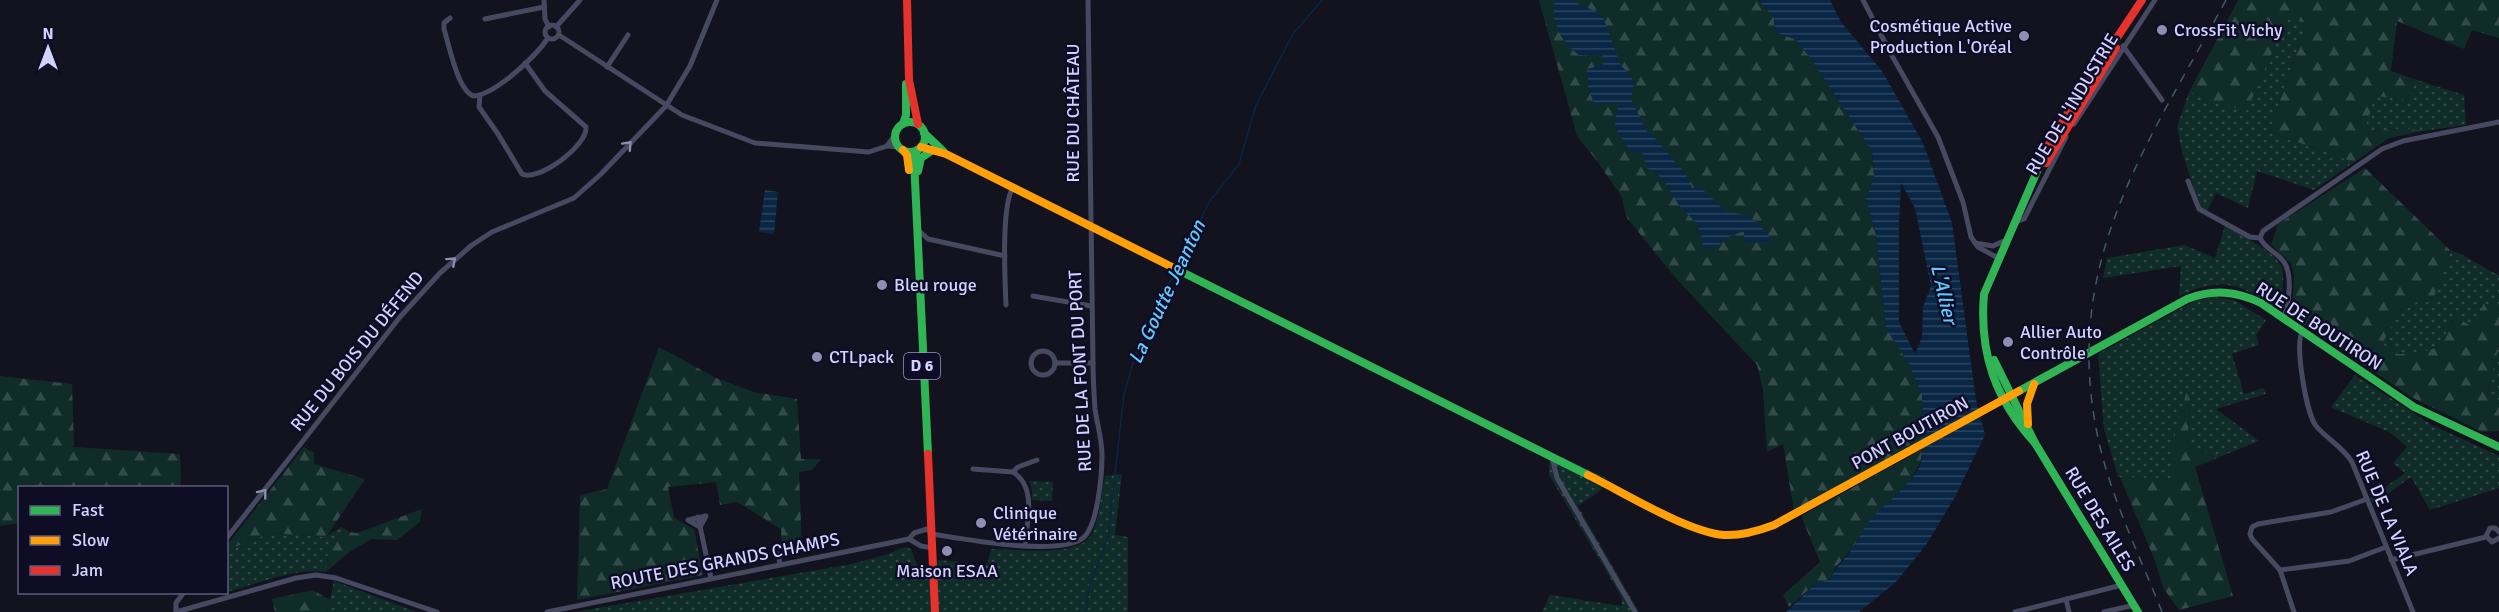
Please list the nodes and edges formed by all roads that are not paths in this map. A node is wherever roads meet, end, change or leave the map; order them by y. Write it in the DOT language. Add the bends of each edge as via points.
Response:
graph roads {
  1 [pos="580,0"];
  2 [pos="717,0"];
  3 [pos="902,0"];
  4 [pos="907,0"];
  5 [pos="1088,0"];
  6 [pos="1863,0"];
  7 [pos="2144,0"];
  8 [pos="2155,0"];
  9 [pos="544,3"];
  10 [pos="450,18"];
  11 [pos="484,19"];
  12 [pos="549,27"];
  13 [pos="556,27"];
  14 [pos="559,34"];
  15 [pos="628,35"];
  16 [pos="548,38"];
  17 [pos="2123,46"];
  18 [pos="525,63"];
  19 [pos="607,67"];
  20 [pos="480,95"];
  21 [pos="2162,100"];
  22 [pos="666,106"];
  23 [pos="2499,122"];
  24 [pos="903,124"];
  25 [pos="918,124"];
  26 [pos="896,133"];
  27 [pos="924,133"];
  28 [pos="887,146"];
  29 [pos="901,148"];
  30 [pos="919,149"];
  31 [pos="933,150"];
  32 [pos="946,154"];
  33 [pos="2188,181"];
  34 [pos="1013,187"];
  35 [pos="917,217"];
  36 [pos="2015,222"];
  37 [pos="1089,226"];
  38 [pos="917,229"];
  39 [pos="2260,238"];
  40 [pos="928,239"];
  41 [pos="2006,240"];
  42 [pos="1976,243"];
  43 [pos="918,246"];
  44 [pos="1005,256"];
  45 [pos="1998,258"];
  46 [pos="918,278"];
  47 [pos="1033,296"];
  48 [pos="1006,305"];
  49 [pos="1091,306"];
  50 [pos="2283,319"];
  51 [pos="2302,332"];
  52 [pos="1055,363"];
  53 [pos="1093,363"];
  54 [pos="2034,384"];
  55 [pos="2007,399"];
  56 [pos="1991,406"];
  57 [pos="2029,431"];
  58 [pos="2035,443"];
  59 [pos="2499,447"];
  60 [pos="1552,457"];
  61 [pos="1037,460"];
  62 [pos="973,469"];
  63 [pos="1013,472"];
  64 [pos="2367,499"];
  65 [pos="700,527"];
  66 [pos="929,532"];
  67 [pos="2499,532"];
  68 [pos="228,536"];
  69 [pos="2486,537"];
  70 [pos="2499,538"];
  71 [pos="909,539"];
  72 [pos="1025,545"];
  73 [pos="2386,547"];
  74 [pos="930,548"];
  75 [pos="778,554"];
  76 [pos="2391,560"];
  77 [pos="780,564"];
  78 [pos="2280,570"];
  79 [pos="711,578"];
  80 [pos="2122,585"];
  81 [pos="183,594"];
  82 [pos="2066,599"];
  83 [pos="2136,608"];
  84 [pos="176,612"];
  85 [pos="436,612"];
  86 [pos="547,612"];
  87 [pos="933,612"];
  88 [pos="1635,612"];
  89 [pos="2015,612"];
  90 [pos="2069,612"];
  91 [pos="2104,612"];
  92 [pos="2294,612"];
  93 [pos="2413,612"];
  1 -- 13 [label="street"];
  2 -- 22 [label="street, RUE DU BOIS DU DÉFEND" via="690,66"];
  3 -- 24 [label="main road" via="906,89"];
  4 -- 25 [label="main road" via="911,87"];
  5 -- 37 [label="street, RUE DU CHÂTEAU"];
  6 -- 42 [label="street" via="1938,137"];
  7 -- 36 [label="main road, RUE DE L'INDUSTRIE" via="2030,190"];
  8 -- 17 [label="street, RUE DE L'INDUSTRIE"];
  9 -- 11 [label="street"];
  9 -- 12 [label="street"];
  10 -- 20 [label="street" via="444,29 456,70 465,90 470,95"];
  12 -- 13 [label="street"];
  12 -- 16 [label="street"];
  13 -- 14 [label="street"];
  14 -- 16 [label="street" via="555,39"];
  14 -- 19 [label="street"];
  15 -- 19 [label="street"];
  16 -- 18 [label="street"];
  17 -- 21 [label="street"];
  17 -- 36 [label="street, RUE DE L'INDUSTRIE" via="2066,137 2024,219"];
  18 -- 20 [label="street"];
  18 -- 20 [label="street" via="545,91 586,127 585,136 559,161 537,174 522,174 478,107"];
  19 -- 22 [label="street"];
  22 -- 28 [label="street" via="755,143 868,152"];
  68 -- 22 [label="street, RUE DU BOIS DU DÉFEND, one-way" via="423,290 460,254 492,232 574,198"];
  23 -- 39 [label="street" via="2382,149 2263,231"];
  24 -- 25 [label="main road"];
  24 -- 26 [label="main road"];
  25 -- 27 [label="main road"];
  26 -- 28 [label="street"];
  26 -- 29 [label="main road"];
  27 -- 30 [label="main road"];
  27 -- 32 [label="main road"];
  28 -- 29 [label="street"];
  29 -- 30 [label="main road" via="910,152"];
  29 -- 46 [label="main road, D 6" via="908,160"];
  30 -- 31 [label="main road"];
  30 -- 35 [label="main road, D 6" via="914,160"];
  31 -- 32 [label="main road"];
  31 -- 35 [label="main road" via="918,162"];
  32 -- 34 [label="main road, PONT BOUTIRON"];
  33 -- 39 [label="street" via="2199,209 2250,237"];
  34 -- 37 [label="main road, PONT BOUTIRON"];
  34 -- 44 [label="street"];
  35 -- 38 [label="main road, D 6"];
  36 -- 41 [label="main road, RUE DE L'INDUSTRIE"];
  37 -- 49 [label="street, RUE DE LA FONT DU PORT"];
  37 -- 60 [label="main road, PONT BOUTIRON"];
  38 -- 40 [label="street"];
  38 -- 43 [label="main road, D 6"];
  39 -- 50 [label="street" via="2287,269"];
  40 -- 43 [label="street"];
  40 -- 44 [label="street"];
  41 -- 42 [label="street" via="1993,246"];
  41 -- 45 [label="main road, RUE DE L'INDUSTRIE"];
  42 -- 45 [label="street"];
  43 -- 46 [label="main road, D 6"];
  44 -- 48 [label="street"];
  45 -- 55 [label="main road, RUE DE L'INDUSTRIE" via="1981,309 1983,330"];
  46 -- 66 [label="main road, D 6"];
  47 -- 49 [label="street"];
  49 -- 53 [label="street, RUE DE LA FONT DU PORT"];
  50 -- 51 [label="main road, RUE DE BOUTIRON"];
  50 -- 54 [label="main road, RUE DE BOUTIRON" via="2247,296 2231,291 2202,293"];
  51 -- 59 [label="main road, RUE DE BOUTIRON" via="2414,407"];
  51 -- 64 [label="street, RUE DE LA VIALA" via="2299,343 2310,418 2349,456"];
  52 -- 52 [label="street" via="1045,351 1035,353 1030,365 1042,376 1052,371"];
  52 -- 53 [label="street"];
  53 -- 72 [label="street, RUE DE LA FONT DU PORT" via="1102,454 1091,527 1074,542"];
  54 -- 55 [label="main road, RUE DE BOUTIRON"];
  54 -- 57 [label="main road" via="2027,404"];
  55 -- 56 [label="main road, RUE DE BOUTIRON"];
  55 -- 57 [label="main road, RUE DES AILES"];
  55 -- 58 [label="main road, RUE DES AILES" via="2015,421"];
  56 -- 60 [label="main road, PONT BOUTIRON" via="1759,532 1729,537 1696,528"];
  57 -- 58 [label="main road, RUE DES AILES"];
  58 -- 80 [label="main road, RUE DES AILES"];
  60 -- 88 [label="street" via="1557,478"];
  61 -- 63 [label="street"];
  62 -- 63 [label="street"];
  63 -- 72 [label="street" via="1025,483 1028,495"];
  64 -- 73 [label="street, RUE DE LA VIALA"];
  64 -- 78 [label="street" via="2331,512 2252,527 2252,539"];
  65 -- 65 [label="street" via="698,517 688,520"];
  65 -- 79 [label="street"];
  66 -- 71 [label="street, ROUTE DES GRANDS CHAMPS" via="914,533"];
  66 -- 72 [label="street, RUE DE LA FONT DU PORT"];
  66 -- 74 [label="main road, D 6"];
  67 -- 69 [label="street" via="2490,528"];
  69 -- 70 [label="street" via="2492,542"];
  69 -- 76 [label="street"];
  71 -- 74 [label="street"];
  71 -- 77 [label="street, ROUTE DES GRANDS CHAMPS"];
  73 -- 76 [label="street, RUE DE LA VIALA"];
  73 -- 78 [label="street" via="2349,561"];
  74 -- 87 [label="main road, D 6"];
  75 -- 77 [label="street"];
  76 -- 93 [label="street, RUE DE LA VIALA"];
  77 -- 79 [label="street, ROUTE DES GRANDS CHAMPS"];
  78 -- 92 [label="street"];
  79 -- 86 [label="street, ROUTE DES GRANDS CHAMPS"];
  80 -- 82 [label="street"];
  80 -- 83 [label="main road, RUE DES AILES"];
  81 -- 84 [label="street" via="176,603"];
  82 -- 89 [label="street"];
  82 -- 90 [label="street"];
  83 -- 91 [label="street"];
  84 -- 85 [label="street" via="316,575 336,578"];
}
